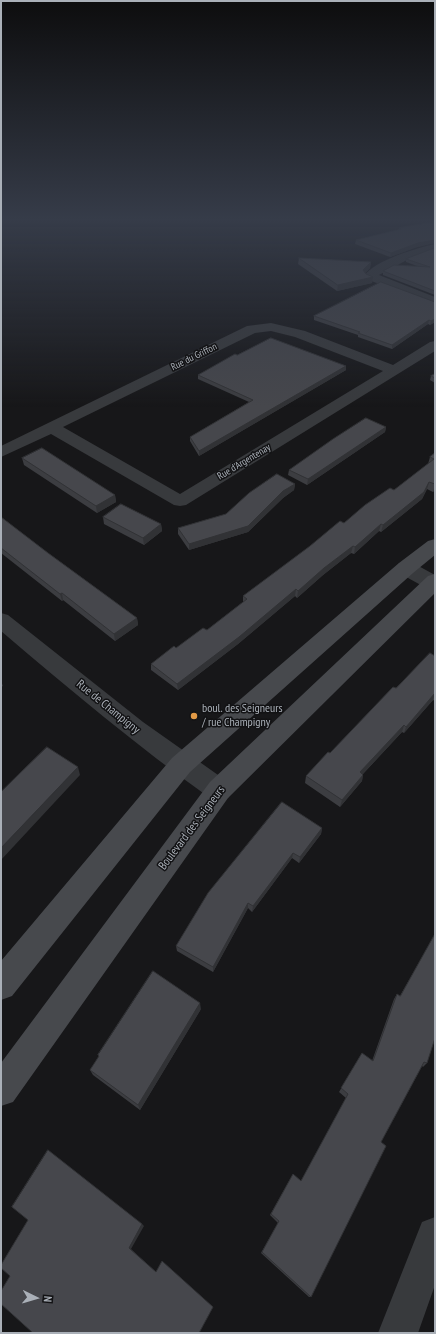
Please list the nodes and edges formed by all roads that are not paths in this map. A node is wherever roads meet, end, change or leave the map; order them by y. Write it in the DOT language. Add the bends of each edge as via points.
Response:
graph roads {
  1 [pos="386,282"];
  2 [pos="435,301"];
  3 [pos="435,345"];
  4 [pos="394,370"];
  5 [pos="51,427"];
  6 [pos="1,452"];
  7 [pos="435,545"];
  8 [pos="406,568"];
  9 [pos="434,582"];
  10 [pos="1,620"];
  11 [pos="181,765"];
  12 [pos="219,790"];
  13 [pos="1,985"];
  14 [pos="1,1090"];
  15 [pos="435,1236"];
  16 [pos="398,1333"];
  1 -- 2 [label="street"];
  3 -- 4 [label="street, Rue d'Argentenay"];
  4 -- 5 [label="street, Rue du Griffon" via="300,334 271,327 252,329"];
  4 -- 5 [label="street, Rue d'Argentenay" via="180,501"];
  5 -- 6 [label="street, Rue du Griffon"];
  7 -- 8 [label="street"];
  8 -- 9 [label="street"];
  8 -- 11 [label="street"];
  9 -- 12 [label="street, Boulevard des Seigneurs"];
  10 -- 11 [label="street, Rue de Champigny"];
  11 -- 12 [label="street, Rue de Champigny"];
  11 -- 13 [label="street"];
  12 -- 14 [label="street, Boulevard des Seigneurs"];
  15 -- 16 [label="street"];
}
